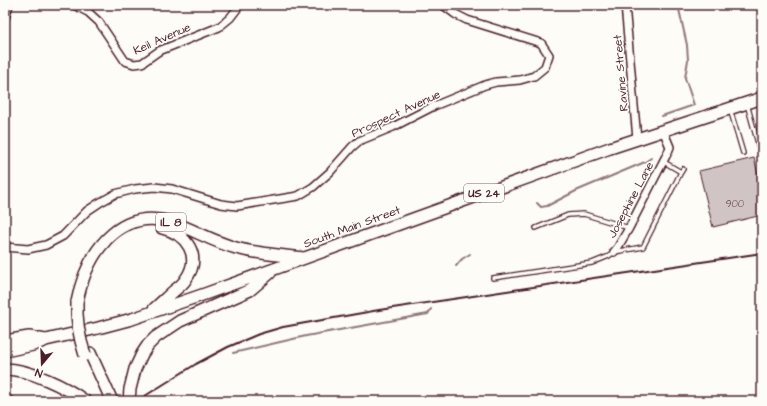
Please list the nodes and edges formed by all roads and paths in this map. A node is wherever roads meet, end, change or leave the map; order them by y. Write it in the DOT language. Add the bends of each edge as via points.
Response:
graph roads {
  1 [pos="9,5"];
  2 [pos="74,5"];
  3 [pos="240,5"];
  4 [pos="442,5"];
  5 [pos="626,5"];
  6 [pos="5,18"];
  7 [pos="762,98"];
  8 [pos="747,103"];
  9 [pos="730,108"];
  10 [pos="663,130"];
  11 [pos="637,139"];
  12 [pos="743,153"];
  13 [pos="762,158"];
  14 [pos="664,162"];
  15 [pos="536,228"];
  16 [pos="629,228"];
  17 [pos="5,247"];
  18 [pos="614,252"];
  19 [pos="305,258"];
  20 [pos="277,268"];
  21 [pos="493,278"];
  22 [pos="80,302"];
  23 [pos="151,312"];
  24 [pos="46,340"];
  25 [pos="5,341"];
  26 [pos="5,351"];
  27 [pos="5,369"];
  28 [pos="103,388"];
  29 [pos="85,401"];
  30 [pos="106,401"];
  31 [pos="112,401"];
  32 [pos="129,401"];
  1 -- 6 [label="street"];
  2 -- 3 [label="street, Keil Avenue" via="88,12 99,22 122,58 138,64 159,50 219,27"];
  4 -- 17 [label="street, Prospect Avenue" via="467,20 541,43 549,56 545,67 530,78 502,80 485,85 359,140 330,172 298,196 237,206 163,188 135,189 115,194 99,203 63,236 52,242 34,248"];
  5 -- 11 [label="street, Ravine Street"];
  7 -- 8 [label="main road, US 24"];
  8 -- 9 [label="main road, US 24"];
  8 -- 13 [label="lane"];
  9 -- 10 [label="main road, US 24"];
  9 -- 12 [label="lane"];
  10 -- 11 [label="main road, South Main Street / US 24"];
  10 -- 14 [label="street, Josephine Lane" via="670,147"];
  11 -- 19 [label="main road, South Main Street / US 24"];
  14 -- 16 [label="street, Josephine Lane"];
  14 -- 18 [label="lane" via="682,170 643,247"];
  15 -- 16 [label="lane" via="568,216 584,214"];
  16 -- 18 [label="street, Josephine Lane"];
  18 -- 21 [label="lane, Josephine Lane" via="592,263"];
  19 -- 20 [label="main road, South Main Street / US 24"];
  19 -- 22 [label="main road, IL 8" via="236,249 166,221 136,222 121,228 98,249 85,272"];
  20 -- 23 [label="main road, South Main Street / US 24"];
  20 -- 32 [label="main road" via="250,290 180,321 162,332 142,354 133,374"];
  22 -- 23 [label="main road, IL 8" via="94,267 109,245 132,230 158,227 182,236 191,249 192,264 183,283"];
  22 -- 28 [label="main road, IL 8" via="88,354"];
  23 -- 24 [label="main road, South Main Street / US 24"];
  24 -- 25 [label="main road, South Main Street / US 24" via="29,337"];
  24 -- 26 [label="main road, South Main Street"];
  27 -- 29 [label="main road" via="50,381"];
  28 -- 30 [label="main road, IL 8"];
  28 -- 31 [label="main road, IL 8"];
}
